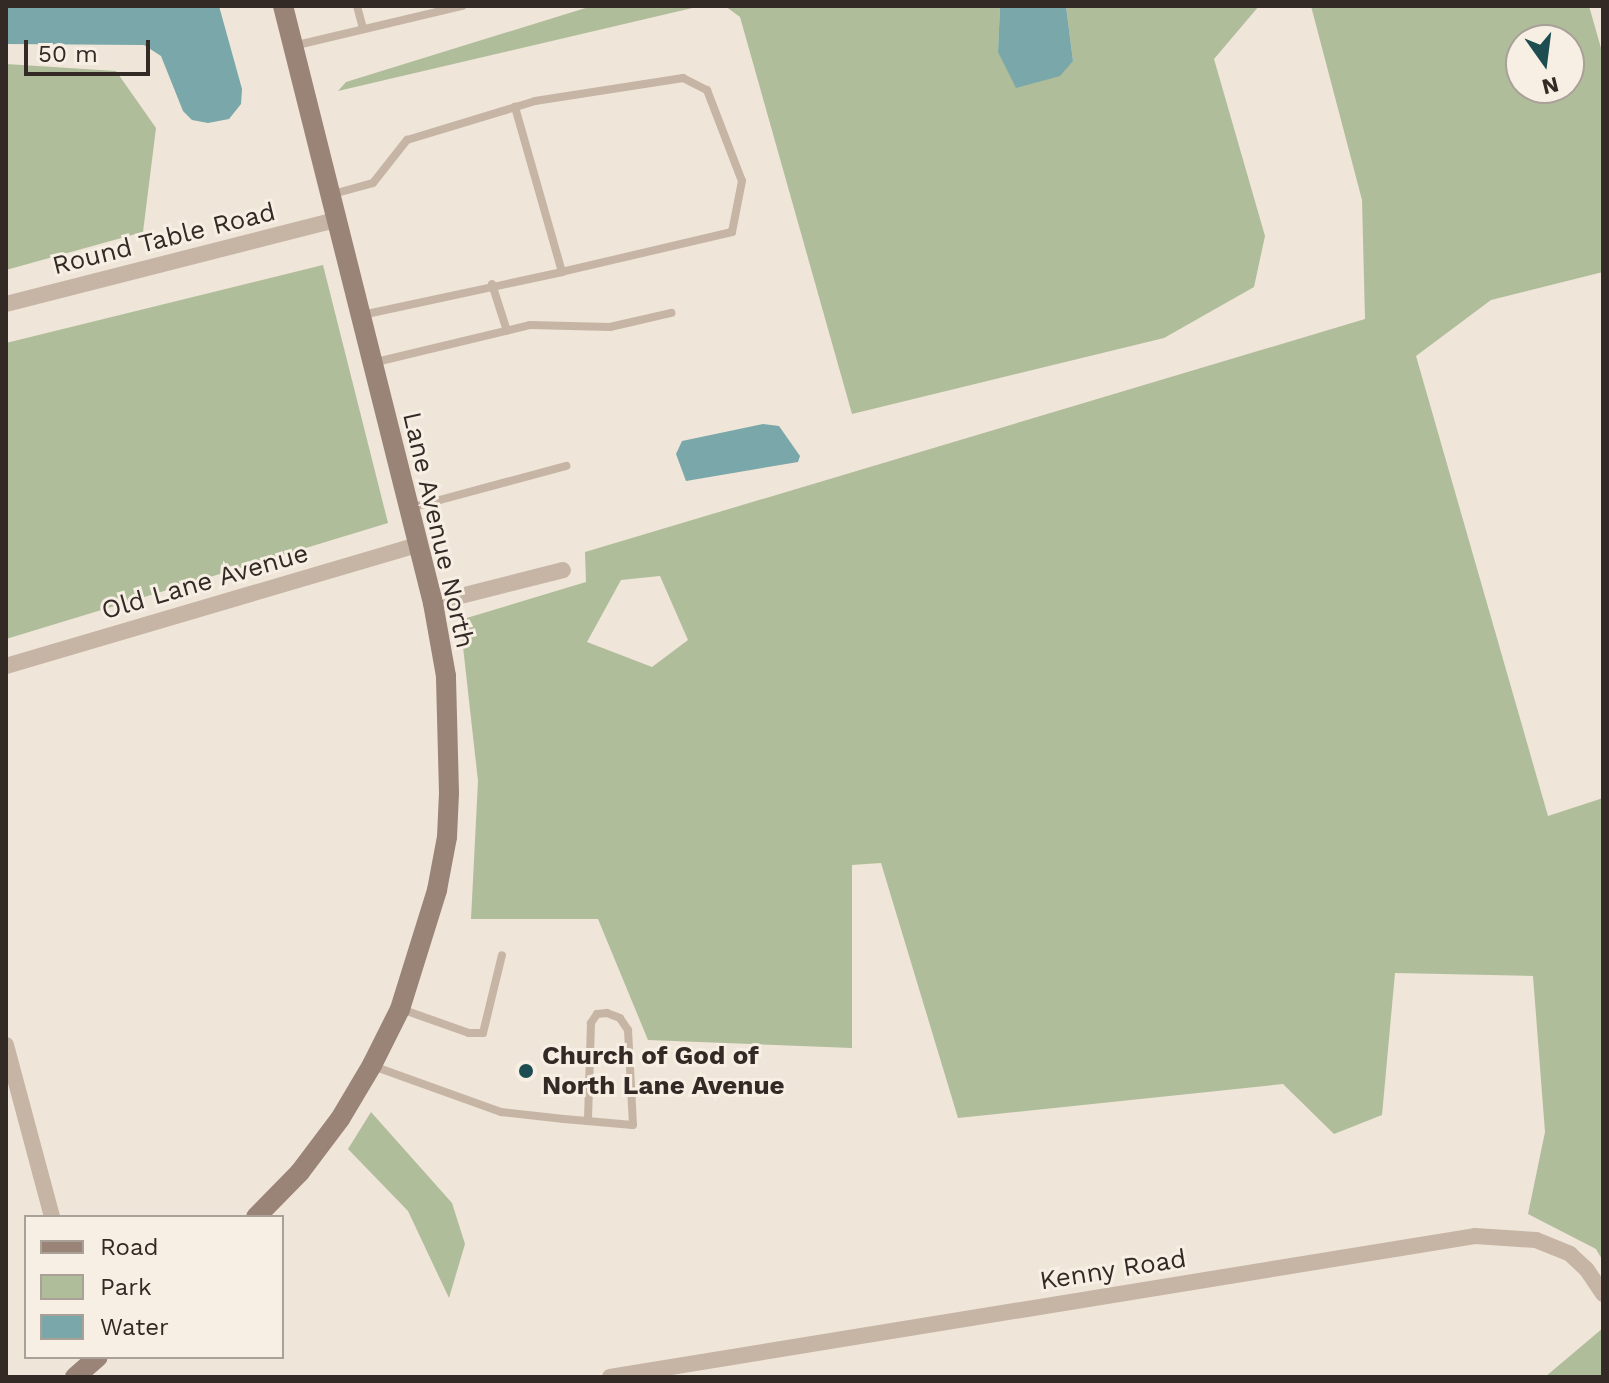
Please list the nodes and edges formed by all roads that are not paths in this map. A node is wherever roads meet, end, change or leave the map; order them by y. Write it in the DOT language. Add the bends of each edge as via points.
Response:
graph roads {
  1 [pos="283,6"];
  2 [pos="357,6"];
  3 [pos="462,6"];
  4 [pos="363,29"];
  5 [pos="292,46"];
  6 [pos="515,107"];
  7 [pos="328,195"];
  8 [pos="335,220"];
  9 [pos="562,272"];
  10 [pos="492,284"];
  11 [pos="6,304"];
  12 [pos="671,313"];
  13 [pos="359,316"];
  14 [pos="507,331"];
  15 [pos="371,363"];
  16 [pos="566,466"];
  17 [pos="409,508"];
  18 [pos="418,545"];
  19 [pos="563,570"];
  20 [pos="433,603"];
  21 [pos="6,666"];
  22 [pos="502,955"];
  23 [pos="400,1009"];
  24 [pos="6,1045"];
  25 [pos="372,1065"];
  26 [pos="588,1121"];
  27 [pos="51,1215"];
  28 [pos="258,1215"];
  29 [pos="1603,1294"];
  30 [pos="610,1377"];
  1 -- 5 [label="main road, Lane Avenue North"];
  2 -- 4 [label="lane"];
  3 -- 4 [label="lane"];
  4 -- 5 [label="lane"];
  5 -- 7 [label="main road, Lane Avenue North"];
  6 -- 7 [label="lane" via="407,140 373,183"];
  6 -- 9 [label="lane"];
  6 -- 9 [label="lane" via="683,78 707,90 742,181 732,232"];
  7 -- 8 [label="main road, Lane Avenue North"];
  8 -- 11 [label="street, Round Table Road"];
  8 -- 13 [label="main road, Lane Avenue North"];
  9 -- 10 [label="lane"];
  10 -- 13 [label="lane"];
  10 -- 14 [label="lane"];
  12 -- 14 [label="lane" via="610,327 530,325"];
  13 -- 15 [label="main road, Lane Avenue North"];
  14 -- 15 [label="lane"];
  15 -- 17 [label="main road, Lane Avenue North"];
  16 -- 17 [label="lane"];
  17 -- 18 [label="main road, Lane Avenue North"];
  18 -- 20 [label="main road, Lane Avenue North"];
  18 -- 21 [label="street, Old Lane Avenue"];
  19 -- 20 [label="street"];
  20 -- 23 [label="main road, Lane Avenue North" via="446,676 447,837 427,929"];
  22 -- 23 [label="lane" via="483,1033"];
  23 -- 25 [label="main road, Lane Avenue North"];
  24 -- 27 [label="street"];
  25 -- 26 [label="lane" via="501,1112"];
  25 -- 28 [label="main road, Lane Avenue North" via="300,1172"];
  26 -- 26 [label="lane" via="633,1125 628,1030 620,1018 607,1013 597,1014 591,1023"];
  29 -- 30 [label="street, Kenny Road" via="1570,1254 1536,1240 1475,1236"];
}
